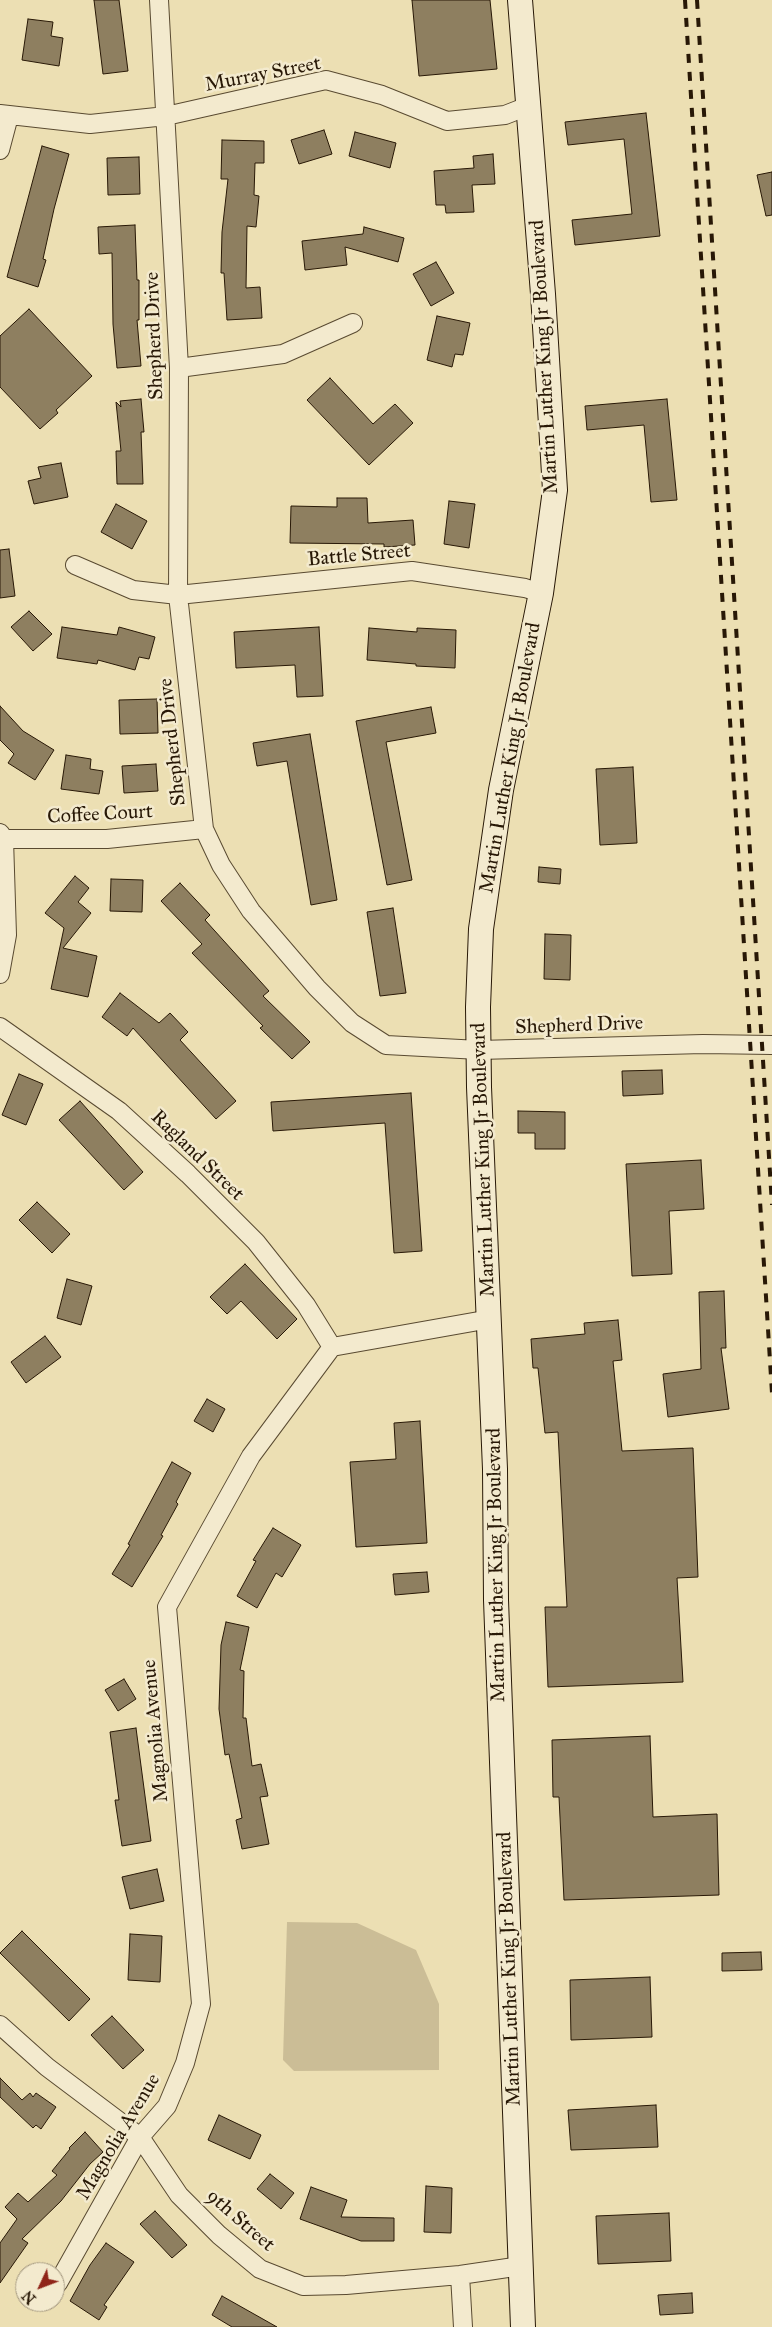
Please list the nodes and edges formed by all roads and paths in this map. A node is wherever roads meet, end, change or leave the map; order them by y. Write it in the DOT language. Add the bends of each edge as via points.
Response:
graph roads {
  1 [pos="159,0"];
  2 [pos="520,0"];
  3 [pos="528,106"];
  4 [pos="4,115"];
  5 [pos="166,116"];
  6 [pos="0,150"];
  7 [pos="354,322"];
  8 [pos="179,368"];
  9 [pos="76,565"];
  10 [pos="541,593"];
  11 [pos="178,594"];
  12 [pos="204,829"];
  13 [pos="2,836"];
  14 [pos="0,974"];
  15 [pos="0,1027"];
  16 [pos="772,1045"];
  17 [pos="480,1050"];
  18 [pos="490,1319"];
  19 [pos="332,1347"];
  20 [pos="0,2025"];
  21 [pos="140,2137"];
  22 [pos="521,2266"];
  23 [pos="65,2271"];
  24 [pos="460,2275"];
  25 [pos="463,2327"];
  26 [pos="523,2327"];
  1 -- 5 [label="street, Shepherd Drive"];
  2 -- 3 [label="main road, Martin Luther King Jr Boulevard"];
  3 -- 5 [label="street, Murray Street" via="504,115 447,120 382,95 326,80"];
  3 -- 10 [label="main road, Martin Luther King Jr Boulevard" via="555,490"];
  4 -- 5 [label="street, Murray Street" via="90,124"];
  4 -- 6 [label="street"];
  5 -- 8 [label="street, Shepherd Drive"];
  7 -- 8 [label="street" via="282,354"];
  8 -- 11 [label="street, Shepherd Drive"];
  9 -- 11 [label="street, Battle Street" via="133,590"];
  10 -- 11 [label="street, Battle Street" via="412,571"];
  10 -- 17 [label="main road, Martin Luther King Jr Boulevard" via="501,790 481,929"];
  11 -- 12 [label="street, Shepherd Drive"];
  12 -- 13 [label="street, Coffee Court" via="107,839"];
  12 -- 17 [label="street, Shepherd Drive" via="221,865 251,911 317,988 352,1023 386,1045"];
  13 -- 14 [label="street" via="7,935"];
  15 -- 19 [label="street, Ragland Street" via="119,1112 188,1174 256,1242 306,1306"];
  16 -- 17 [label="street, Shepherd Drive"];
  17 -- 18 [label="main road, Martin Luther King Jr Boulevard"];
  18 -- 19 [label="street"];
  18 -- 22 [label="main road, Martin Luther King Jr Boulevard" via="496,1600"];
  19 -- 21 [label="street, Magnolia Avenue" via="251,1456 167,1607 201,2004 185,2064 167,2106"];
  20 -- 21 [label="street, 9th Street" via="47,2067"];
  21 -- 23 [label="street, Magnolia Avenue"];
  21 -- 24 [label="street, 9th Street" via="179,2195 219,2235 260,2268 303,2286"];
  22 -- 24 [label="street, 9th Street"];
  22 -- 26 [label="main road, Martin Luther King Jr Boulevard"];
  24 -- 25 [label="street"];
}
